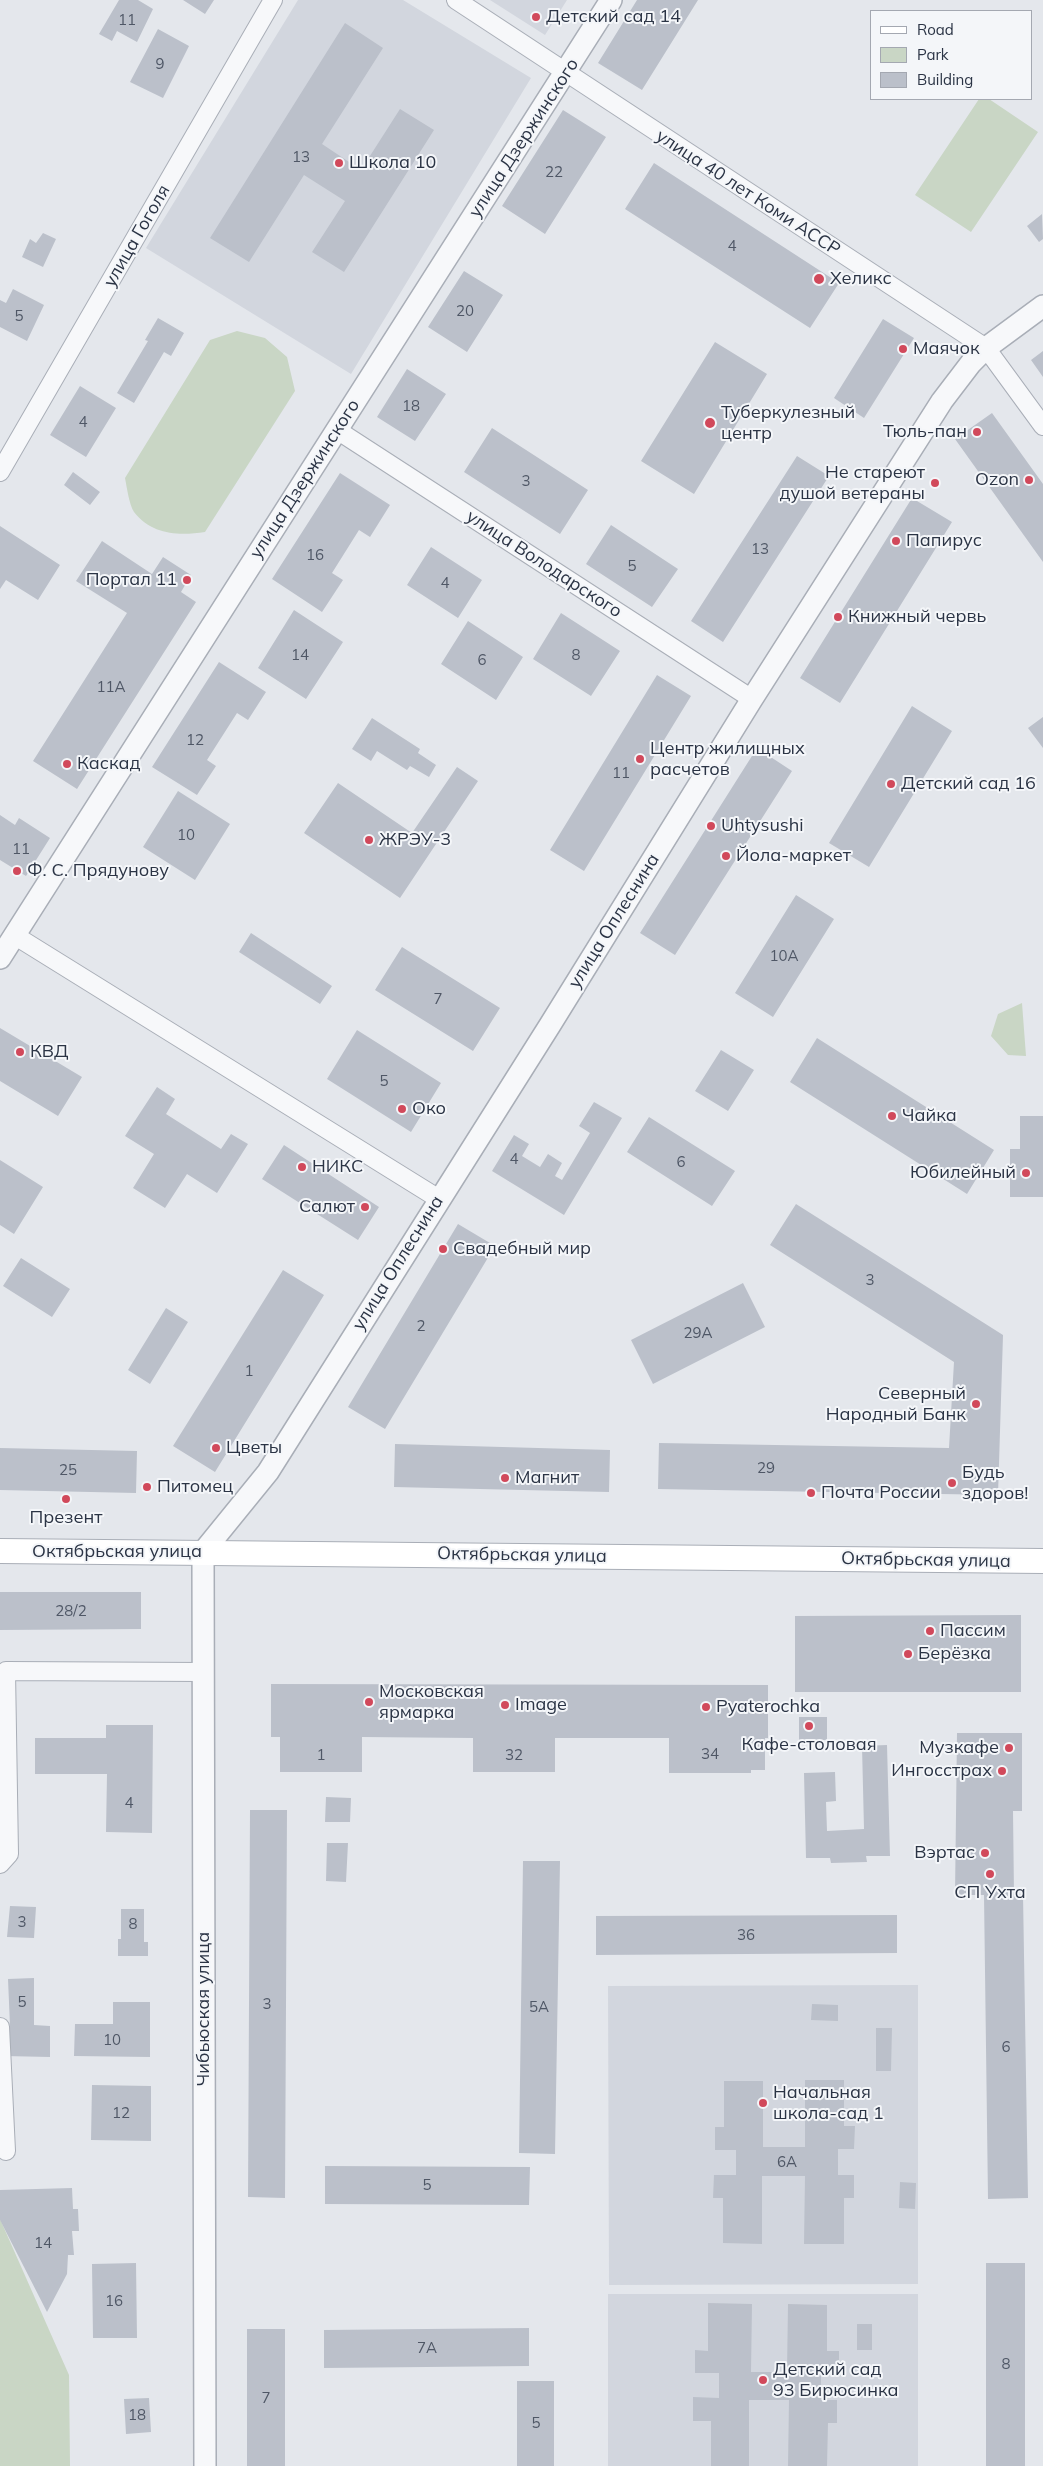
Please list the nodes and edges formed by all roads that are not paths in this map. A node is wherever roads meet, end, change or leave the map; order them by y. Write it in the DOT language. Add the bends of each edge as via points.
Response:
graph roads {
  1 [pos="273,0"];
  2 [pos="456,0"];
  3 [pos="611,0"];
  4 [pos="565,73"];
  5 [pos="1043,306"];
  6 [pos="986,348"];
  7 [pos="1043,426"];
  8 [pos="337,430"];
  9 [pos="0,472"];
  10 [pos="752,699"];
  11 [pos="14,935"];
  12 [pos="0,958"];
  13 [pos="439,1199"];
  14 [pos="0,1551"];
  15 [pos="203,1552"];
  16 [pos="1043,1561"];
  17 [pos="203,1672"];
  18 [pos="0,1864"];
  19 [pos="0,2027"];
  20 [pos="6,2151"];
  21 [pos="205,2466"];
  1 -- 9 [label="street, улица Гоголя"];
  2 -- 4 [label="street, улица 40 лет Коми АССР"];
  3 -- 4 [label="street, улица Дзержинского"];
  4 -- 6 [label="street, улица 40 лет Коми АССР"];
  4 -- 8 [label="street, улица Дзержинского"];
  5 -- 6 [label="street, улица Оплеснина"];
  6 -- 7 [label="street, улица 40 лет Коми АССР"];
  6 -- 10 [label="street, улица Оплеснина" via="942,401"];
  8 -- 10 [label="street, улица Володарского"];
  8 -- 11 [label="street, улица Дзержинского"];
  10 -- 13 [label="street, улица Оплеснина"];
  11 -- 12 [label="street, улица Дзержинского"];
  11 -- 13 [label="street"];
  13 -- 15 [label="street, улица Оплеснина" via="268,1472"];
  14 -- 15 [label="main road, Октябрьская улица"];
  15 -- 16 [label="main road, Октябрьская улица"];
  15 -- 17 [label="street, Чибьюская улица"];
  17 -- 18 [label="street" via="6,1671 9,1854"];
  17 -- 21 [label="street, Чибьюская улица"];
  19 -- 20 [label="street"];
}
